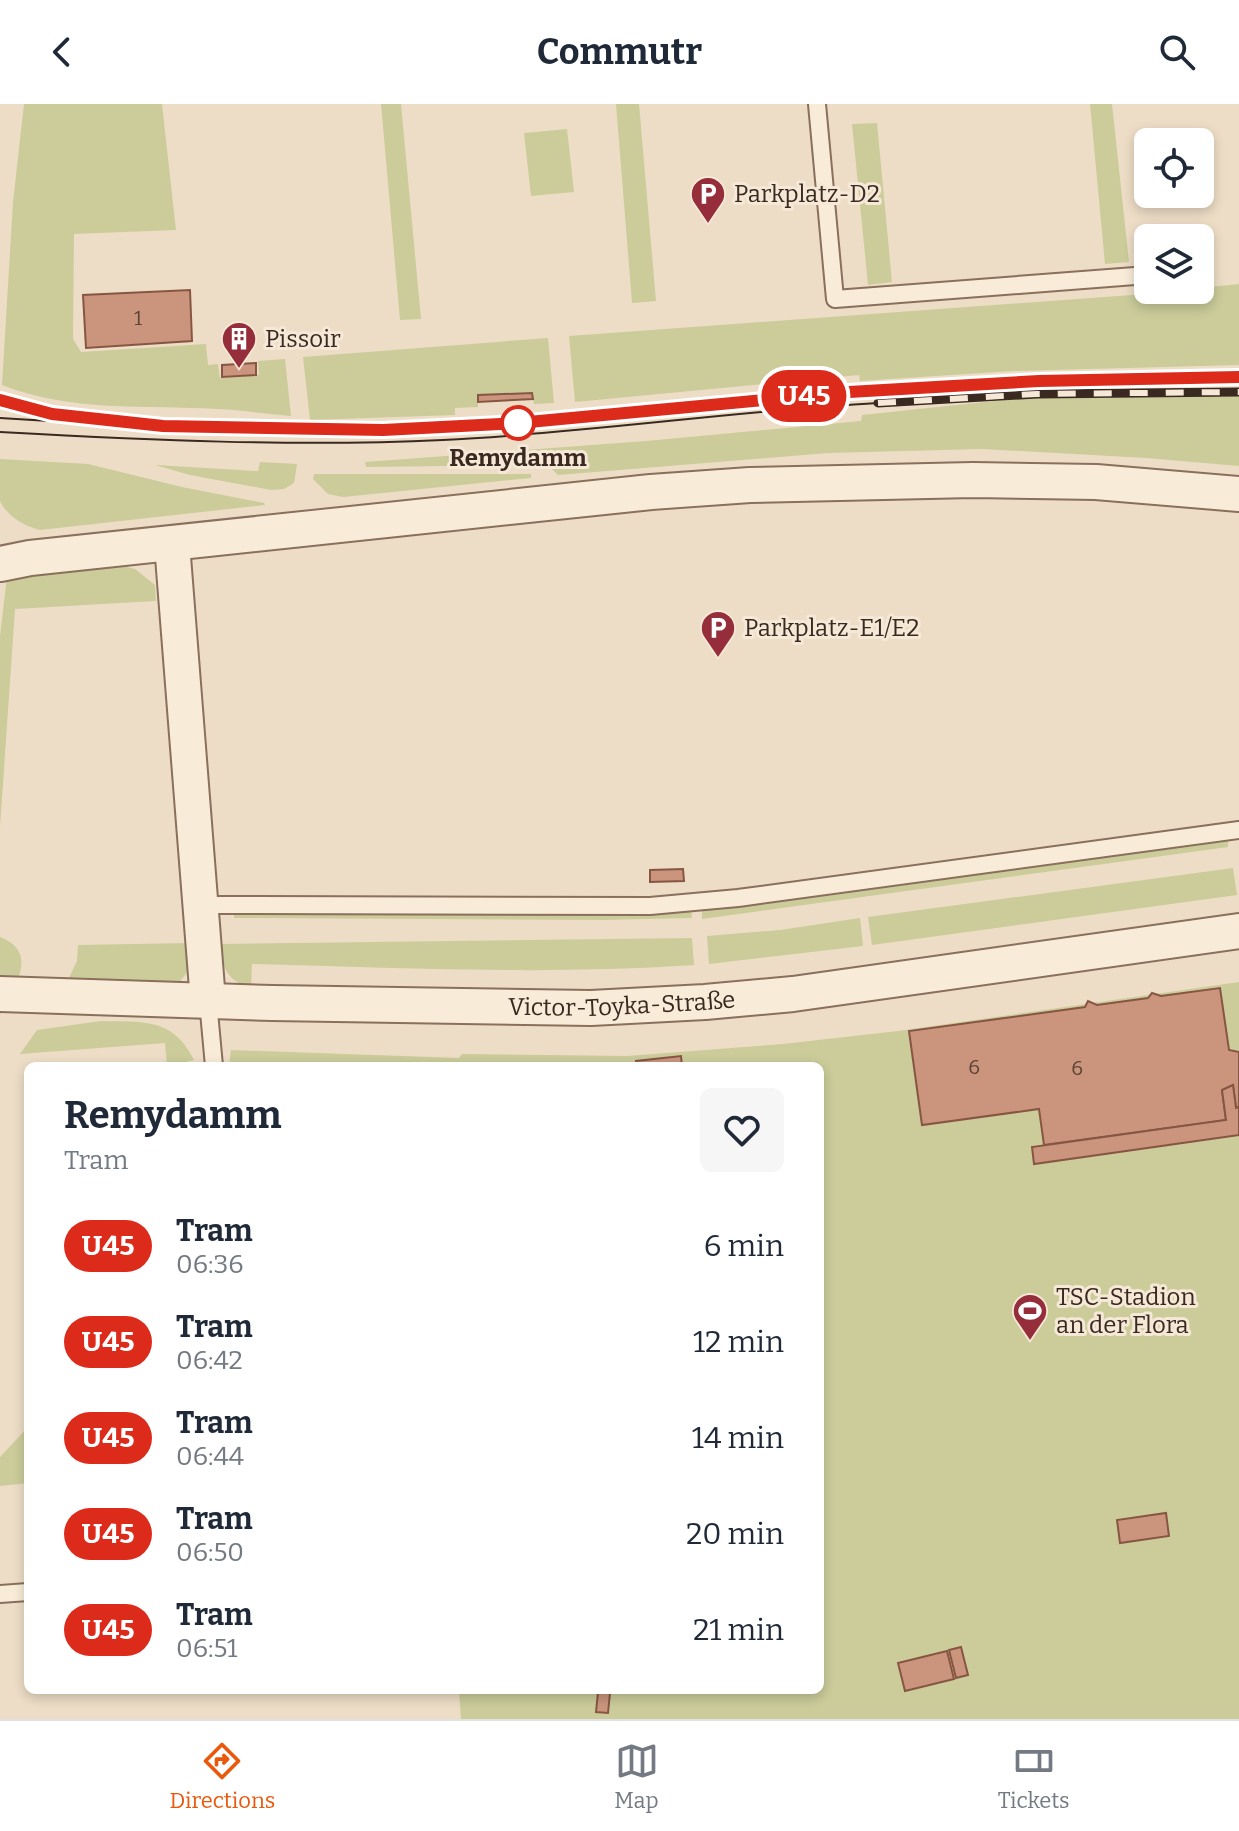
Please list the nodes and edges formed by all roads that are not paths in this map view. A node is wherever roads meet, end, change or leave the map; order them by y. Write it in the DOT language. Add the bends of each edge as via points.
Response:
graph roads {
  1 [pos="817,104"];
  2 [pos="1134,276"];
  3 [pos="1239,494"];
  4 [pos="172,544"];
  5 [pos="0,564"];
  6 [pos="1239,830"];
  7 [pos="203,905"];
  8 [pos="1239,931"];
  9 [pos="0,994"];
  10 [pos="208,1001"];
  11 [pos="214,1062"];
  12 [pos="24,1592"];
  13 [pos="0,1594"];
  1 -- 2 [label="lane" via="835,299"];
  3 -- 4 [label="street" via="1096,482 750,485"];
  4 -- 5 [label="street"];
  4 -- 7 [label="street"];
  6 -- 7 [label="lane" via="650,906"];
  7 -- 10 [label="street"];
  8 -- 10 [label="street, Victor-Toyka-Straße" via="705,1002 591,1008"];
  9 -- 10 [label="street, Victor-Toyka-Straße"];
  10 -- 11 [label="lane"];
  12 -- 13 [label="lane"];
}
